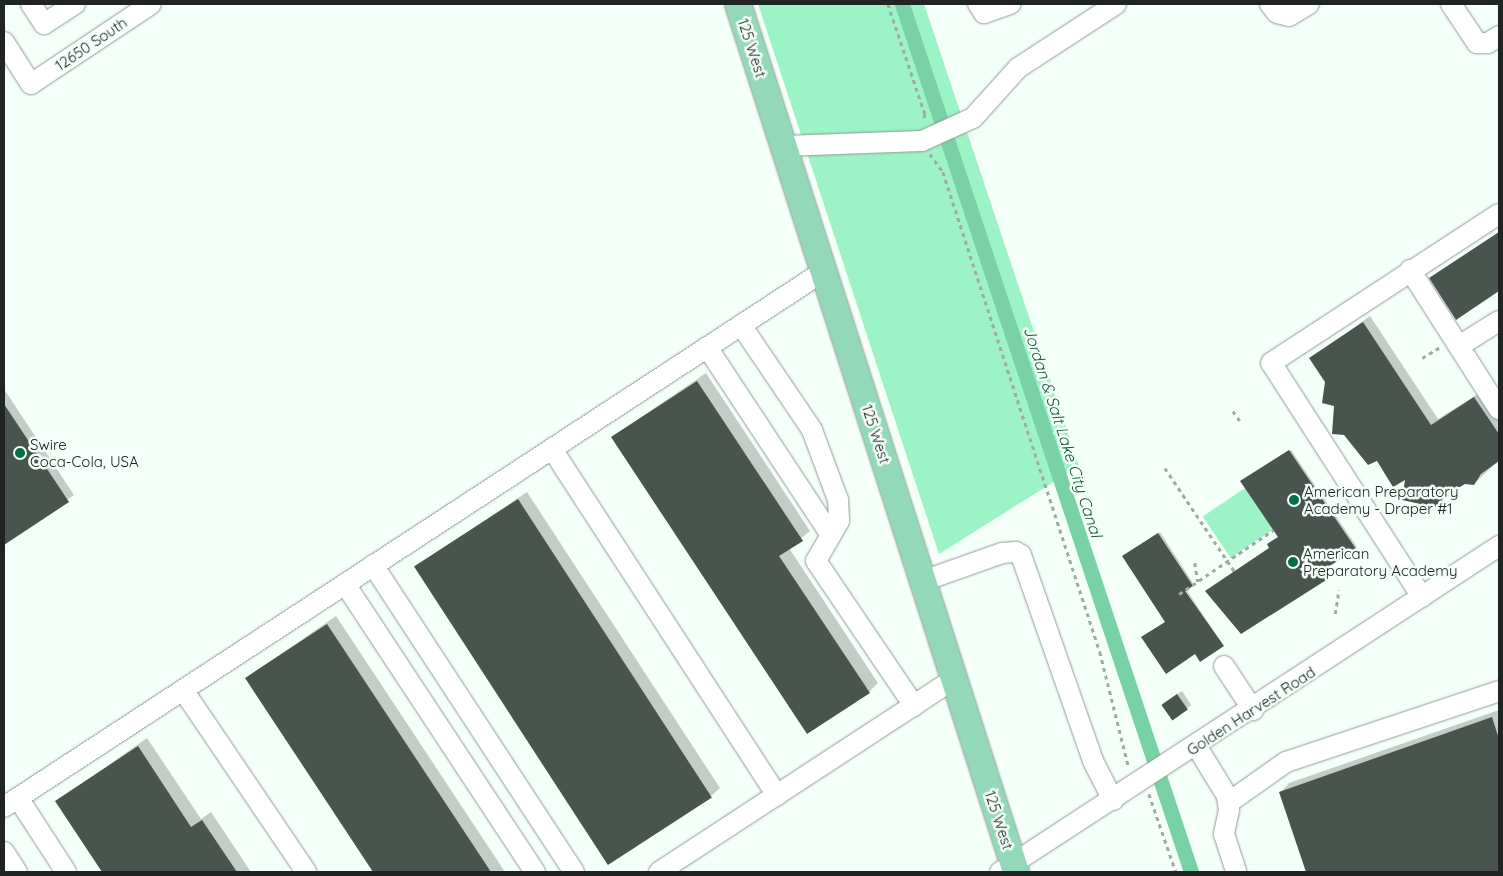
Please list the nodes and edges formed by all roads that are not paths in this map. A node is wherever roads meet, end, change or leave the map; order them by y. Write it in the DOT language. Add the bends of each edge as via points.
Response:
graph roads {
  1 [pos="31,4"];
  2 [pos="75,4"];
  3 [pos="151,4"];
  4 [pos="738,4"];
  5 [pos="978,4"];
  6 [pos="1010,4"];
  7 [pos="1116,4"];
  8 [pos="1270,4"];
  9 [pos="1309,4"];
  10 [pos="1451,4"];
  11 [pos="1499,36"];
  12 [pos="4,42"];
  13 [pos="784,146"];
  14 [pos="1499,214"];
  15 [pos="1410,270"];
  16 [pos="824,271"];
  17 [pos="1499,321"];
  18 [pos="741,325"];
  19 [pos="1456,342"];
  20 [pos="707,347"];
  21 [pos="1499,409"];
  22 [pos="552,449"];
  23 [pos="832,535"];
  24 [pos="1497,552"];
  25 [pos="373,565"];
  26 [pos="923,582"];
  27 [pos="345,584"];
  28 [pos="1422,597"];
  29 [pos="1224,666"];
  30 [pos="954,679"];
  31 [pos="183,690"];
  32 [pos="1499,692"];
  33 [pos="914,706"];
  34 [pos="1253,710"];
  35 [pos="1197,747"];
  36 [pos="777,795"];
  37 [pos="1113,800"];
  38 [pos="11,802"];
  39 [pos="1228,803"];
  40 [pos="4,852"];
  41 [pos="1010,869"];
  42 [pos="17,872"];
  43 [pos="66,872"];
  44 [pos="306,872"];
  45 [pos="534,872"];
  46 [pos="574,872"];
  47 [pos="659,872"];
  48 [pos="1236,872"];
  1 -- 2 [label="street" via="44,24"];
  3 -- 12 [label="street, 12650 South" via="31,84"];
  4 -- 13 [label="main road, 125 West"];
  5 -- 6 [label="street" via="984,14"];
  7 -- 13 [label="street" via="1018,68 973,118 924,140"];
  8 -- 9 [label="street" via="1277,14 1289,16"];
  10 -- 11 [label="street" via="1477,43 1488,43"];
  13 -- 16 [label="main road, 125 West"];
  14 -- 15 [label="street"];
  15 -- 19 [label="street"];
  15 -- 28 [label="street" via="1271,363"];
  16 -- 18 [label="street"];
  16 -- 26 [label="main road, 125 West"];
  17 -- 19 [label="street"];
  18 -- 20 [label="street"];
  18 -- 23 [label="street" via="812,430 838,500 839,520"];
  19 -- 21 [label="street"];
  20 -- 22 [label="street"];
  20 -- 23 [label="street"];
  22 -- 25 [label="street"];
  22 -- 36 [label="street"];
  23 -- 33 [label="street" via="816,561"];
  24 -- 28 [label="street, Golden Harvest Road"];
  25 -- 27 [label="street"];
  25 -- 46 [label="street"];
  26 -- 30 [label="main road, 125 West"];
  26 -- 37 [label="street" via="1002,553 1021,555 1093,761"];
  27 -- 31 [label="street"];
  27 -- 45 [label="street"];
  28 -- 34 [label="street, Golden Harvest Road"];
  29 -- 34 [label="street"];
  30 -- 33 [label="street"];
  30 -- 41 [label="main road, 125 West"];
  31 -- 38 [label="street"];
  31 -- 44 [label="street"];
  32 -- 39 [label="street" via="1286,762"];
  33 -- 36 [label="street"];
  34 -- 35 [label="street, Golden Harvest Road"];
  35 -- 37 [label="street, Golden Harvest Road"];
  35 -- 39 [label="street"];
  36 -- 47 [label="street"];
  37 -- 41 [label="street, Golden Harvest Road"];
  38 -- 43 [label="street"];
  39 -- 48 [label="street" via="1224,834"];
  40 -- 42 [label="street"];
}
